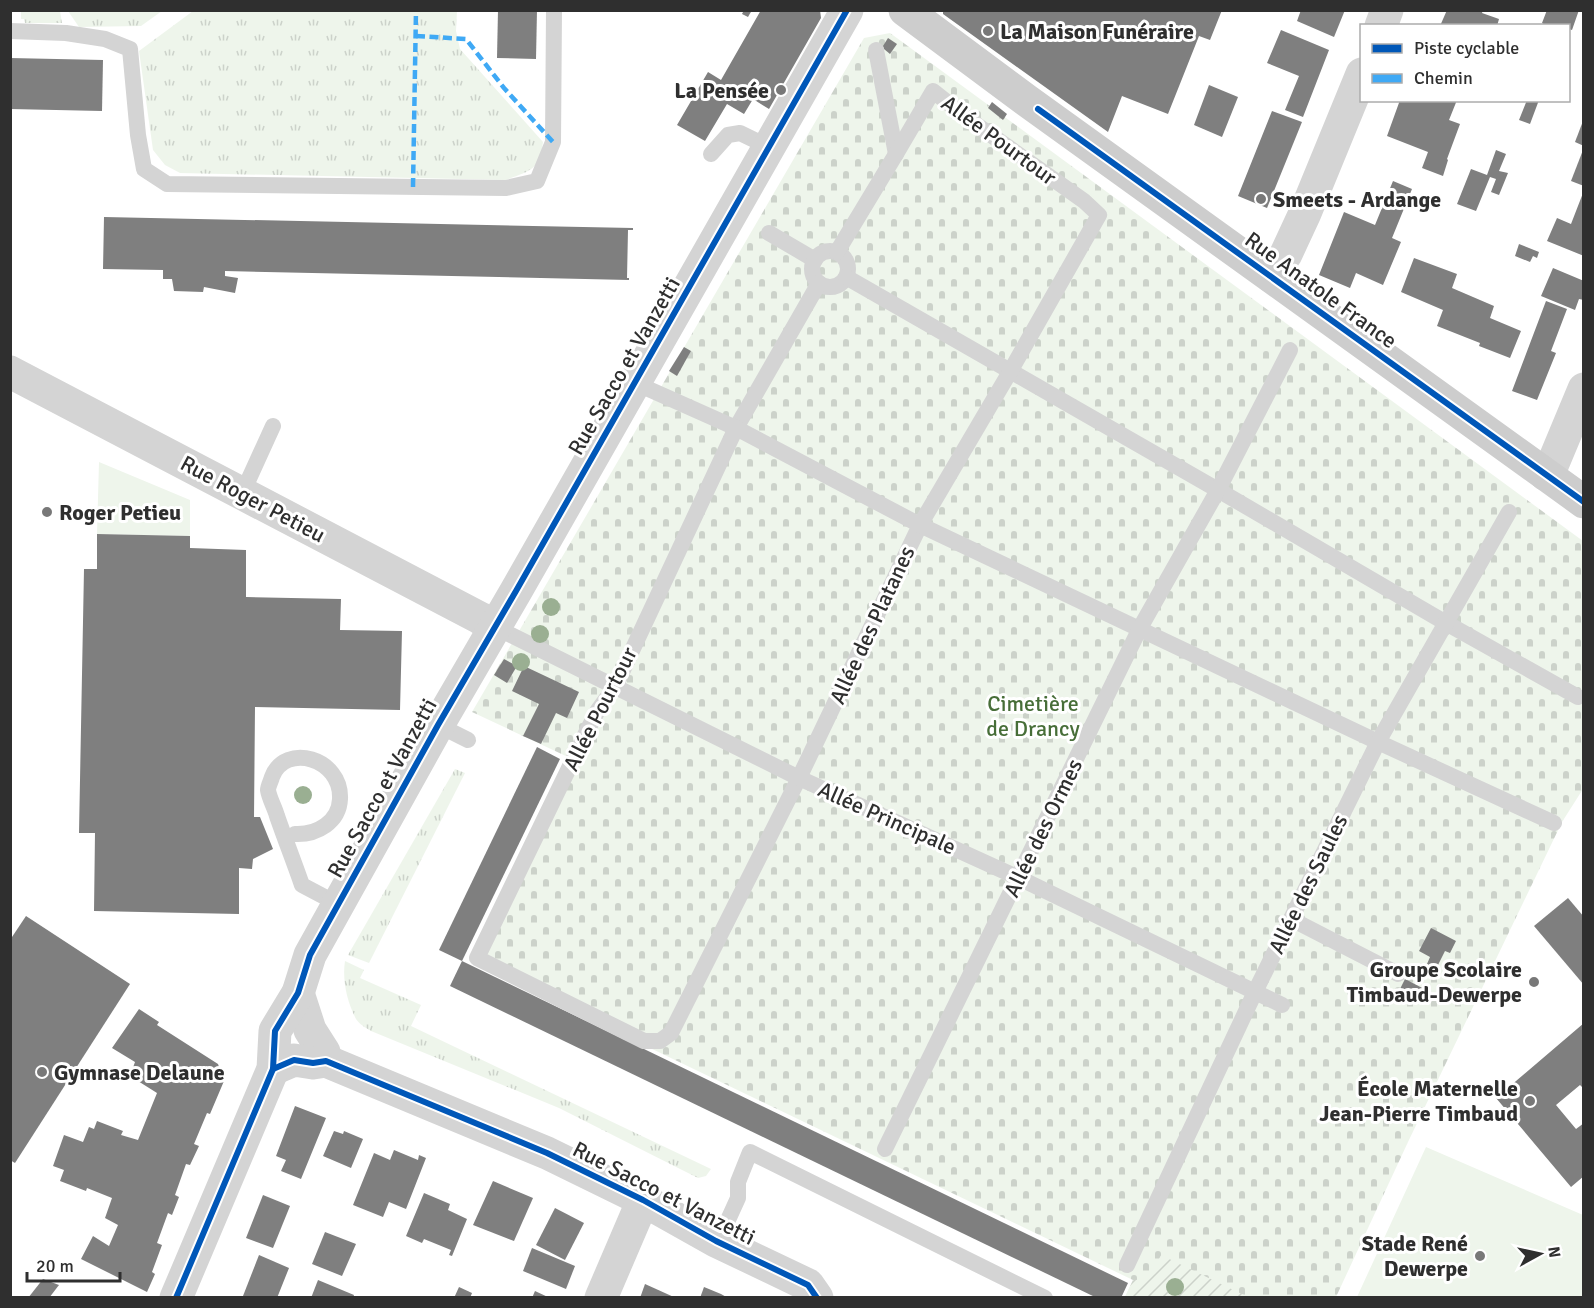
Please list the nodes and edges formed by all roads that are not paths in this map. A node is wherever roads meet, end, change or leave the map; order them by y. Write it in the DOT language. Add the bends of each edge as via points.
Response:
graph roads {
  1 [pos="554,10"];
  2 [pos="847,10"];
  3 [pos="905,10"];
  4 [pos="10,31"];
  5 [pos="876,50"];
  6 [pos="1360,79"];
  7 [pos="769,147"];
  8 [pos="711,154"];
  9 [pos="896,154"];
  10 [pos="1099,215"];
  11 [pos="769,233"];
  12 [pos="837,252"];
  13 [pos="815,260"];
  14 [pos="1271,276"];
  15 [pos="846,278"];
  16 [pos="819,283"];
  17 [pos="1290,350"];
  18 [pos="1011,370"];
  19 [pos="10,372"];
  20 [pos="635,382"];
  21 [pos="1584,389"];
  22 [pos="273,426"];
  23 [pos="736,428"];
  24 [pos="1545,474"];
  25 [pos="1218,490"];
  26 [pos="242,494"];
  27 [pos="1584,502"];
  28 [pos="1509,512"];
  29 [pos="920,525"];
  30 [pos="1446,623"];
  31 [pos="495,627"];
  32 [pos="1140,628"];
  33 [pos="615,687"];
  34 [pos="1578,697"];
  35 [pos="438,725"];
  36 [pos="468,740"];
  37 [pos="1378,742"];
  38 [pos="799,778"];
  39 [pos="1554,823"];
  40 [pos="295,834"];
  41 [pos="1019,878"];
  42 [pos="338,904"];
  43 [pos="1291,919"];
  44 [pos="1398,974"];
  45 [pos="1255,992"];
  46 [pos="298,993"];
  47 [pos="1282,1005"];
  48 [pos="660,1041"];
  49 [pos="326,1062"];
  50 [pos="273,1069"];
  51 [pos="885,1149"];
  52 [pos="643,1200"];
  53 [pos="717,1241"];
  54 [pos="1127,1265"];
  55 [pos="177,1298"];
  56 [pos="601,1298"];
  57 [pos="817,1298"];
  58 [pos="1045,1298"];
  1 -- 4 [label="lane" via="553,142 537,181 506,188 167,184 144,169 130,49 105,39"];
  2 -- 7 [label="street, Rue Sacco et Vanzetti"];
  3 -- 14 [label="main road, Rue Anatole France"];
  5 -- 9 [label="lane"];
  6 -- 14 [label="street" via="1305,213"];
  7 -- 8 [label="lane" via="740,133 728,135"];
  7 -- 20 [label="street, Rue Sacco et Vanzetti"];
  9 -- 10 [label="lane, Allée Pourtour" via="933,91"];
  9 -- 12 [label="lane, Allée Pourtour"];
  10 -- 18 [label="lane, Allée des Platanes"];
  11 -- 13 [label="lane"];
  12 -- 13 [label="lane" via="826,251"];
  12 -- 15 [label="lane" via="848,265"];
  13 -- 16 [label="lane" via="813,274"];
  14 -- 24 [label="main road, Rue Anatole France"];
  15 -- 16 [label="lane" via="834,287"];
  15 -- 18 [label="lane"];
  16 -- 23 [label="lane, Allée Pourtour"];
  17 -- 25 [label="lane, Allée des Ormes"];
  18 -- 25 [label="lane"];
  18 -- 29 [label="lane, Allée des Platanes"];
  19 -- 26 [label="street, Rue Roger Petieu"];
  20 -- 23 [label="lane"];
  20 -- 31 [label="street, Rue Sacco et Vanzetti"];
  21 -- 24 [label="street" via="1549,473"];
  22 -- 26 [label="lane"];
  23 -- 29 [label="lane"];
  23 -- 33 [label="lane, Allée Pourtour"];
  24 -- 27 [label="main road, Rue Anatole France"];
  25 -- 30 [label="lane"];
  25 -- 32 [label="lane, Allée des Ormes"];
  26 -- 31 [label="street, Rue Roger Petieu"];
  28 -- 30 [label="lane, Allée des Saules"];
  29 -- 32 [label="lane"];
  29 -- 38 [label="lane, Allée des Platanes"];
  30 -- 34 [label="lane"];
  30 -- 37 [label="lane, Allée des Saules"];
  31 -- 33 [label="lane, Allée Principale"];
  31 -- 35 [label="street, Rue Sacco et Vanzetti"];
  32 -- 37 [label="lane"];
  32 -- 41 [label="lane, Allée des Ormes"];
  33 -- 38 [label="lane, Allée Principale"];
  33 -- 48 [label="lane, Allée Pourtour" via="594,718 477,958 644,1041"];
  35 -- 36 [label="lane"];
  35 -- 42 [label="street, Rue Sacco et Vanzetti"];
  37 -- 39 [label="lane"];
  37 -- 43 [label="lane, Allée des Saules"];
  38 -- 41 [label="lane, Allée Principale"];
  38 -- 48 [label="lane, Allée des Platanes" via="670,1033"];
  40 -- 42 [label="lane" via="316,832 327,825 340,802 336,777 316,760 303,758 283,763 275,770 268,789 302,885"];
  41 -- 45 [label="lane, Allée Principale"];
  41 -- 51 [label="lane, Allée des Ormes"];
  42 -- 46 [label="street, Rue Sacco et Vanzetti" via="310,955"];
  43 -- 44 [label="lane"];
  43 -- 45 [label="lane, Allée des Saules"];
  45 -- 47 [label="lane, Allée Principale"];
  45 -- 54 [label="lane, Allée des Saules"];
  46 -- 49 [label="street"];
  46 -- 50 [label="street, Rue Sacco et Vanzetti" via="275,1031"];
  49 -- 50 [label="street, Rue Sacco et Vanzetti" via="294,1060"];
  49 -- 52 [label="street, Rue Sacco et Vanzetti" via="547,1153"];
  50 -- 55 [label="street"];
  52 -- 53 [label="street, Rue Sacco et Vanzetti"];
  52 -- 56 [label="street"];
  53 -- 57 [label="street, Rue Sacco et Vanzetti" via="808,1285"];
  53 -- 58 [label="lane" via="738,1198 738,1182 750,1152"];
}
